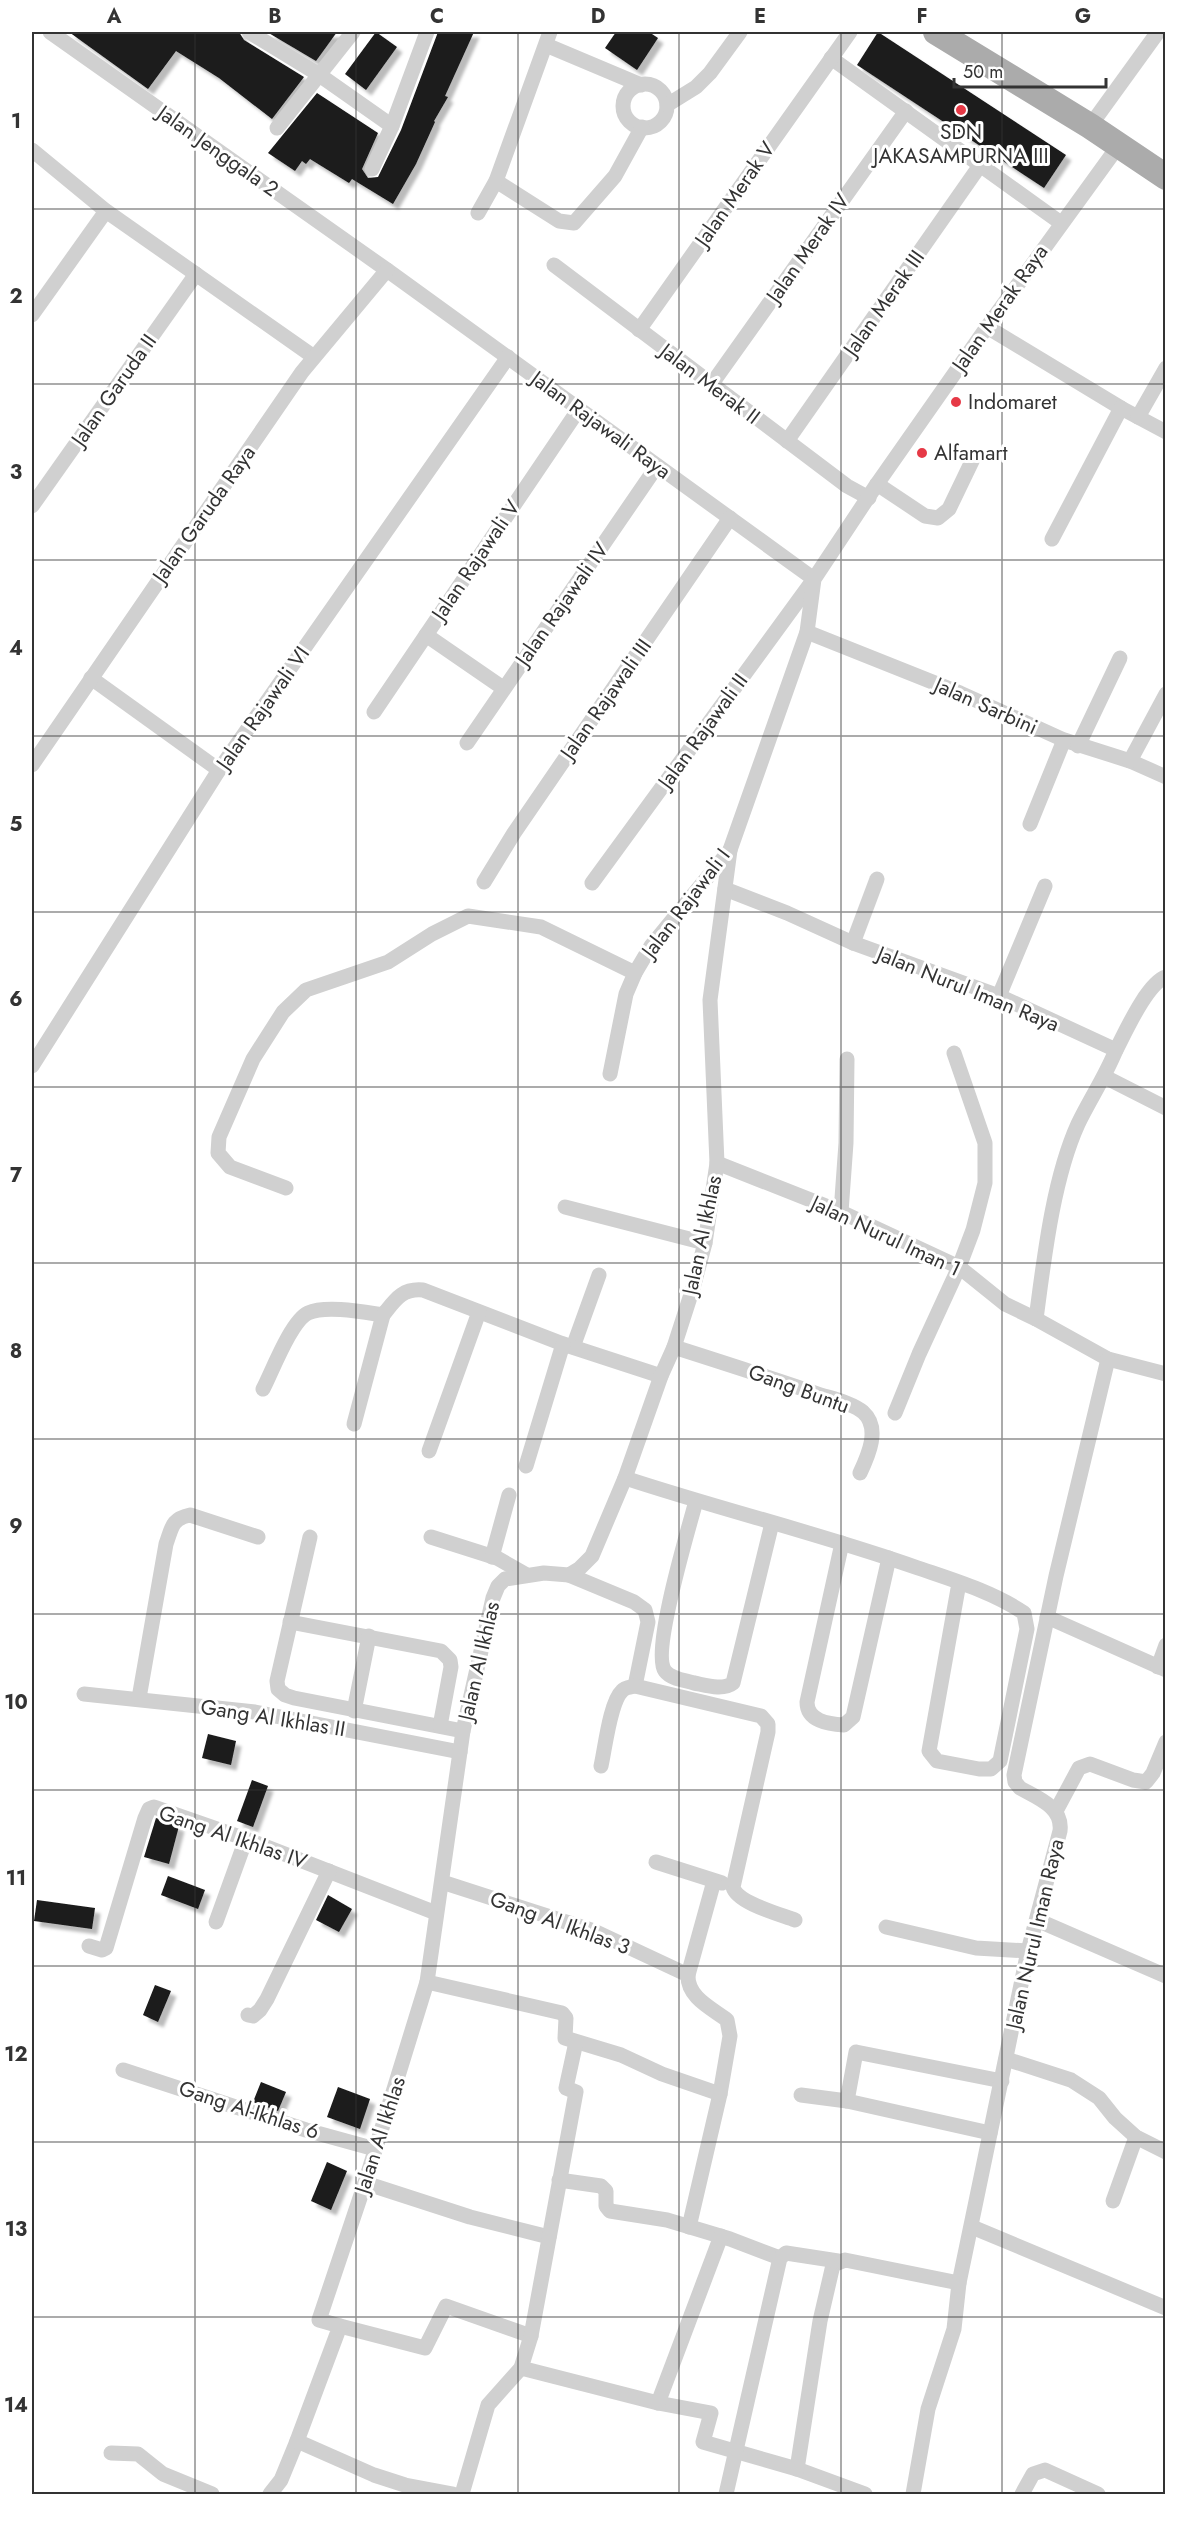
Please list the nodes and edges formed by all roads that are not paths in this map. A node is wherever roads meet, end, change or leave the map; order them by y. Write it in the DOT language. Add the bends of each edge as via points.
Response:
graph roads {
  1 [pos="50,32"];
  2 [pos="249,32"];
  3 [pos="352,32"];
  4 [pos="427,32"];
  5 [pos="740,32"];
  6 [pos="850,32"];
  7 [pos="936,32"];
  8 [pos="1158,32"];
  9 [pos="548,38"];
  10 [pos="831,58"];
  11 [pos="318,74"];
  12 [pos="641,84"];
  13 [pos="667,105"];
  14 [pos="906,111"];
  15 [pos="392,126"];
  16 [pos="1090,126"];
  17 [pos="642,127"];
  18 [pos="277,128"];
  19 [pos="1119,145"];
  20 [pos="34,156"];
  21 [pos="981,164"];
  22 [pos="372,169"];
  23 [pos="1166,177"];
  24 [pos="496,181"];
  25 [pos="106,210"];
  26 [pos="478,213"];
  27 [pos="1061,223"];
  28 [pos="554,266"];
  29 [pos="387,270"];
  30 [pos="196,274"];
  31 [pos="32,315"];
  32 [pos="987,327"];
  33 [pos="639,330"];
  34 [pos="314,357"];
  35 [pos="508,357"];
  36 [pos="1166,368"];
  37 [pos="711,385"];
  38 [pos="1120,408"];
  39 [pos="579,409"];
  40 [pos="1138,417"];
  41 [pos="1166,432"];
  42 [pos="787,441"];
  43 [pos="974,457"];
  44 [pos="657,466"];
  45 [pos="877,484"];
  46 [pos="868,498"];
  47 [pos="32,506"];
  48 [pos="730,518"];
  49 [pos="1052,539"];
  50 [pos="814,579"];
  51 [pos="807,632"];
  52 [pos="426,635"];
  53 [pos="1120,658"];
  54 [pos="91,678"];
  55 [pos="503,688"];
  56 [pos="1166,694"];
  57 [pos="374,712"];
  58 [pos="467,743"];
  59 [pos="1071,743"];
  60 [pos="1130,761"];
  61 [pos="32,765"];
  62 [pos="219,770"];
  63 [pos="1166,777"];
  64 [pos="1030,824"];
  65 [pos="730,850"];
  66 [pos="877,879"];
  67 [pos="484,882"];
  68 [pos="592,883"];
  69 [pos="1045,886"];
  70 [pos="725,889"];
  71 [pos="853,943"];
  72 [pos="635,973"];
  73 [pos="1166,977"];
  74 [pos="999,996"];
  75 [pos="1116,1050"];
  76 [pos="954,1053"];
  77 [pos="847,1059"];
  78 [pos="32,1066"];
  79 [pos="610,1074"];
  80 [pos="1105,1077"];
  81 [pos="1166,1108"];
  82 [pos="717,1162"];
  83 [pos="286,1188"];
  84 [pos="565,1208"];
  85 [pos="840,1212"];
  86 [pos="705,1243"];
  87 [pos="959,1267"];
  88 [pos="599,1275"];
  89 [pos="479,1312"];
  90 [pos="383,1315"];
  91 [pos="1036,1318"];
  92 [pos="568,1345"];
  93 [pos="674,1347"];
  94 [pos="1108,1359"];
  95 [pos="1166,1374"];
  96 [pos="661,1376"];
  97 [pos="263,1389"];
  98 [pos="895,1413"];
  99 [pos="354,1424"];
  100 [pos="429,1451"];
  101 [pos="526,1466"];
  102 [pos="860,1473"];
  103 [pos="625,1478"];
  104 [pos="509,1495"];
  105 [pos="696,1501"];
  106 [pos="772,1523"];
  107 [pos="258,1537"];
  108 [pos="310,1537"];
  109 [pos="431,1537"];
  110 [pos="842,1543"];
  111 [pos="492,1557"];
  112 [pos="889,1558"];
  113 [pos="525,1574"];
  114 [pos="568,1575"];
  115 [pos="959,1583"];
  116 [pos="1047,1617"];
  117 [pos="290,1622"];
  118 [pos="369,1636"];
  119 [pos="1166,1645"];
  120 [pos="1162,1668"];
  121 [pos="635,1686"];
  122 [pos="84,1694"];
  123 [pos="139,1698"];
  124 [pos="354,1711"];
  125 [pos="440,1726"];
  126 [pos="463,1731"];
  127 [pos="1166,1742"];
  128 [pos="460,1752"];
  129 [pos="601,1766"];
  130 [pos="1056,1811"];
  131 [pos="246,1839"];
  132 [pos="656,1862"];
  133 [pos="328,1871"];
  134 [pos="714,1881"];
  135 [pos="442,1882"];
  136 [pos="733,1887"];
  137 [pos="436,1913"];
  138 [pos="795,1920"];
  139 [pos="1036,1920"];
  140 [pos="216,1922"];
  141 [pos="886,1927"];
  142 [pos="89,1946"];
  143 [pos="1028,1951"];
  144 [pos="688,1975"];
  145 [pos="1166,1976"];
  146 [pos="427,1982"];
  147 [pos="248,2015"];
  148 [pos="576,2042"];
  149 [pos="1006,2060"];
  150 [pos="123,2070"];
  151 [pos="1002,2081"];
  152 [pos="720,2094"];
  153 [pos="801,2095"];
  154 [pos="847,2101"];
  155 [pos="990,2133"];
  156 [pos="1136,2137"];
  157 [pos="375,2149"];
  158 [pos="1166,2152"];
  159 [pos="559,2180"];
  160 [pos="365,2183"];
  161 [pos="1113,2201"];
  162 [pos="689,2227"];
  163 [pos="972,2227"];
  164 [pos="721,2236"];
  165 [pos="549,2237"];
  166 [pos="780,2258"];
  167 [pos="838,2261"];
  168 [pos="959,2283"];
  169 [pos="1166,2308"];
  170 [pos="340,2326"];
  171 [pos="531,2336"];
  172 [pos="521,2368"];
  173 [pos="658,2403"];
  174 [pos="303,2443"];
  175 [pos="735,2449"];
  176 [pos="111,2452"];
  177 [pos="797,2469"];
  178 [pos="212,2494"];
  179 [pos="270,2494"];
  180 [pos="453,2494"];
  181 [pos="462,2494"];
  182 [pos="726,2494"];
  183 [pos="866,2494"];
  184 [pos="913,2494"];
  185 [pos="1022,2494"];
  186 [pos="1098,2494"];
  1 -- 29 [label="street, Jalan Jenggala 2"];
  2 -- 11 [label="street"];
  3 -- 11 [label="street"];
  4 -- 15 [label="street"];
  5 -- 13 [label="street" via="710,73"];
  6 -- 10 [label="street, Jalan Merak V"];
  7 -- 16 [label="main road"];
  8 -- 16 [label="street"];
  9 -- 12 [label="street"];
  9 -- 24 [label="street"];
  10 -- 14 [label="street"];
  10 -- 33 [label="street, Jalan Merak V"];
  11 -- 15 [label="street"];
  11 -- 18 [label="street"];
  12 -- 13 [label="street" via="656,87"];
  12 -- 17 [label="street" via="628,92 623,106 629,120"];
  13 -- 17 [label="street" via="657,124"];
  14 -- 21 [label="street"];
  14 -- 37 [label="street, Jalan Merak IV"];
  15 -- 22 [label="street"];
  16 -- 19 [label="main road"];
  17 -- 24 [label="street" via="615,176 574,223 559,220"];
  19 -- 23 [label="main road"];
  19 -- 27 [label="street, Jalan Merak Raya"];
  20 -- 25 [label="street"];
  21 -- 27 [label="street"];
  21 -- 42 [label="street, Jalan Merak III"];
  24 -- 26 [label="street"];
  25 -- 30 [label="street"];
  25 -- 31 [label="street"];
  27 -- 32 [label="street, Jalan Merak Raya"];
  28 -- 33 [label="street, Jalan Merak II"];
  29 -- 34 [label="street, Jalan Garuda Raya"];
  29 -- 35 [label="street, Jalan Rajawali Raya"];
  30 -- 34 [label="street"];
  30 -- 47 [label="street, Jalan Garuda II"];
  32 -- 38 [label="street"];
  32 -- 45 [label="street, Jalan Merak Raya"];
  33 -- 37 [label="street, Jalan Merak II"];
  34 -- 54 [label="street, Jalan Garuda Raya"];
  35 -- 39 [label="street, Jalan Rajawali Raya"];
  35 -- 62 [label="street, Jalan Rajawali VI"];
  36 -- 40 [label="street"];
  37 -- 42 [label="street, Jalan Merak II"];
  38 -- 40 [label="street"];
  38 -- 49 [label="street"];
  39 -- 44 [label="street, Jalan Rajawali Raya"];
  39 -- 52 [label="street, Jalan Rajawali V"];
  40 -- 41 [label="street"];
  42 -- 46 [label="street, Jalan Merak II"];
  43 -- 45 [label="street" via="949,509 938,518 925,516"];
  44 -- 48 [label="street, Jalan Rajawali Raya"];
  44 -- 55 [label="street, Jalan Rajawali IV"];
  45 -- 46 [label="street, Jalan Merak Raya"];
  46 -- 50 [label="street, Jalan Merak Raya"];
  48 -- 50 [label="street, Jalan Rajawali Raya"];
  48 -- 67 [label="street, Jalan Rajawali III"];
  50 -- 51 [label="street, Jalan Merak Raya"];
  50 -- 68 [label="street, Jalan Rajawali II"];
  51 -- 59 [label="street, Jalan Sarbini" via="960,693"];
  51 -- 65 [label="street, Jalan Rajawali I"];
  52 -- 55 [label="street"];
  52 -- 57 [label="street, Jalan Rajawali V"];
  53 -- 59 [label="street"];
  54 -- 61 [label="street, Jalan Garuda Raya"];
  54 -- 62 [label="street"];
  55 -- 58 [label="street, Jalan Rajawali IV"];
  56 -- 60 [label="street"];
  59 -- 60 [label="street, Jalan Sarbini"];
  59 -- 64 [label="street"];
  60 -- 63 [label="street, Jalan Sarbini"];
  62 -- 78 [label="street, Jalan Rajawali VI"];
  65 -- 70 [label="street, Jalan Al Ikhlas"];
  65 -- 72 [label="street, Jalan Rajawali I" via="651,946"];
  66 -- 71 [label="street"];
  69 -- 74 [label="street"];
  70 -- 71 [label="street, Jalan Nurul Iman Raya"];
  70 -- 82 [label="street, Jalan Al Ikhlas" via="710,1000"];
  71 -- 74 [label="street, Jalan Nurul Iman Raya"];
  72 -- 79 [label="street, Jalan Rajawali I" via="623,1005"];
  72 -- 83 [label="street" via="541,927 468,916 388,962 306,990 283,1012 253,1059 219,1137 218,1154 230,1167"];
  73 -- 75 [label="street" via="1141,1004"];
  74 -- 75 [label="street, Jalan Nurul Iman Raya"];
  75 -- 80 [label="street"];
  76 -- 87 [label="street" via="985,1143 985,1183"];
  77 -- 85 [label="street"];
  80 -- 81 [label="street"];
  80 -- 91 [label="street" via="1070,1148 1045,1253"];
  82 -- 85 [label="street, Jalan Nurul Iman 1"];
  82 -- 86 [label="street, Jalan Al Ikhlas"];
  84 -- 86 [label="street"];
  85 -- 87 [label="street, Jalan Nurul Iman 1"];
  86 -- 93 [label="street, Jalan Al Ikhlas"];
  87 -- 91 [label="street, Jalan Nurul Iman 1" via="1005,1304"];
  87 -- 98 [label="street"];
  88 -- 92 [label="street"];
  89 -- 90 [label="street" via="414,1290 399,1295"];
  89 -- 92 [label="street"];
  89 -- 100 [label="street"];
  90 -- 97 [label="street" via="318,1310 305,1314 295,1325"];
  90 -- 99 [label="street"];
  91 -- 94 [label="street, Jalan Nurul Iman 1"];
  92 -- 96 [label="street"];
  92 -- 101 [label="street"];
  93 -- 96 [label="street, Jalan Al Ikhlas"];
  93 -- 102 [label="street, Gang Buntu" via="823,1395 863,1412 871,1438"];
  94 -- 95 [label="street, Jalan Nurul Iman 1"];
  94 -- 116 [label="street, Jalan Nurul Iman Raya"];
  96 -- 103 [label="street, Jalan Al Ikhlas"];
  103 -- 105 [label="street"];
  103 -- 114 [label="street, Jalan Al Ikhlas" via="592,1556"];
  104 -- 111 [label="street"];
  105 -- 106 [label="street"];
  105 -- 106 [label="street" via="661,1650 661,1663 674,1677 718,1687 734,1683"];
  106 -- 110 [label="street"];
  107 -- 123 [label="street" via="190,1515 173,1523"];
  108 -- 117 [label="street"];
  109 -- 111 [label="street"];
  110 -- 112 [label="street"];
  110 -- 112 [label="street" via="807,1702 808,1712 815,1718 844,1725 853,1717"];
  111 -- 113 [label="street"];
  112 -- 115 [label="street"];
  113 -- 114 [label="street, Jalan Al Ikhlas"];
  113 -- 126 [label="street, Jalan Al Ikhlas" via="505,1579 493,1598"];
  114 -- 121 [label="street" via="645,1610 648,1622"];
  115 -- 115 [label="street" via="1016,1608 1027,1621 1002,1754 991,1769 937,1761 929,1751"];
  116 -- 120 [label="street"];
  116 -- 130 [label="street, Jalan Nurul Iman Raya" via="1014,1780"];
  117 -- 118 [label="street"];
  117 -- 124 [label="street" via="278,1689 285,1695"];
  118 -- 124 [label="street"];
  118 -- 125 [label="street" via="447,1656 451,1667"];
  119 -- 120 [label="street"];
  121 -- 129 [label="street" via="621,1691 617,1698"];
  121 -- 136 [label="street" via="758,1715 768,1724"];
  122 -- 123 [label="street, Gang Al Ikhlas II"];
  123 -- 128 [label="street, Gang Al Ikhlas II" via="255,1712"];
  124 -- 125 [label="street"];
  125 -- 126 [label="street"];
  126 -- 128 [label="street, Jalan Al Ikhlas"];
  127 -- 130 [label="street" via="1146,1782 1083,1765"];
  128 -- 135 [label="street, Jalan Al Ikhlas"];
  130 -- 139 [label="street, Jalan Nurul Iman Raya" via="1060,1831"];
  131 -- 133 [label="street, Gang Al Ikhlas IV"];
  131 -- 140 [label="street"];
  131 -- 142 [label="street, Gang Al Ikhlas IV" via="160,1808 149,1809 106,1948"];
  132 -- 134 [label="street"];
  133 -- 137 [label="street, Gang Al Ikhlas IV"];
  133 -- 147 [label="street" via="267,1999 257,2013"];
  134 -- 136 [label="street"];
  134 -- 144 [label="street"];
  135 -- 137 [label="street, Jalan Al Ikhlas"];
  135 -- 144 [label="street, Gang Al Ikhlas 3" via="594,1931"];
  136 -- 138 [label="street" via="742,1899"];
  137 -- 146 [label="street, Jalan Al Ikhlas"];
  139 -- 143 [label="street, Jalan Nurul Iman Raya"];
  139 -- 145 [label="street"];
  141 -- 143 [label="street" via="976,1948"];
  143 -- 149 [label="street, Jalan Nurul Iman Raya"];
  144 -- 152 [label="street" via="694,1995 727,2020 730,2029"];
  146 -- 148 [label="street" via="562,2013 566,2018 563,2036"];
  146 -- 157 [label="street, Jalan Al Ikhlas"];
  148 -- 152 [label="street" via="621,2055"];
  148 -- 159 [label="street" via="566,2088 576,2092"];
  149 -- 151 [label="street, Jalan Nurul Iman Raya"];
  149 -- 156 [label="street" via="1071,2080 1099,2097 1114,2118"];
  150 -- 157 [label="street, Gang Al-Ikhlas 6"];
  151 -- 154 [label="street" via="856,2052"];
  151 -- 155 [label="street, Jalan Nurul Iman Raya"];
  152 -- 162 [label="street"];
  153 -- 154 [label="street"];
  154 -- 155 [label="street"];
  155 -- 163 [label="street, Jalan Nurul Iman Raya"];
  156 -- 158 [label="street"];
  156 -- 161 [label="street"];
  157 -- 160 [label="street, Jalan Al Ikhlas"];
  159 -- 162 [label="street" via="601,2186 606,2191 610,2211"];
  159 -- 165 [label="street"];
  160 -- 165 [label="street" via="470,2217"];
  160 -- 170 [label="street, Jalan Al Ikhlas" via="319,2320"];
  162 -- 164 [label="street"];
  163 -- 168 [label="street, Jalan Nurul Iman Raya"];
  163 -- 169 [label="street"];
  164 -- 166 [label="street"];
  164 -- 173 [label="street"];
  165 -- 171 [label="street"];
  166 -- 167 [label="street" via="786,2253"];
  166 -- 175 [label="street"];
  167 -- 168 [label="street"];
  167 -- 177 [label="street" via="833,2265 820,2321"];
  168 -- 184 [label="street, Jalan Nurul Iman Raya" via="954,2329 928,2409"];
  170 -- 171 [label="street" via="425,2348 446,2306"];
  170 -- 174 [label="street"];
  171 -- 172 [label="street"];
  172 -- 173 [label="street"];
  172 -- 181 [label="street" via="488,2405"];
  173 -- 175 [label="street" via="711,2413 703,2442"];
  174 -- 179 [label="street"];
  174 -- 180 [label="street" via="374,2475"];
  175 -- 177 [label="street"];
  175 -- 182 [label="street"];
  176 -- 178 [label="street" via="138,2454 163,2474"];
  177 -- 183 [label="street"];
  185 -- 186 [label="street" via="1033,2474 1045,2470"];
}
